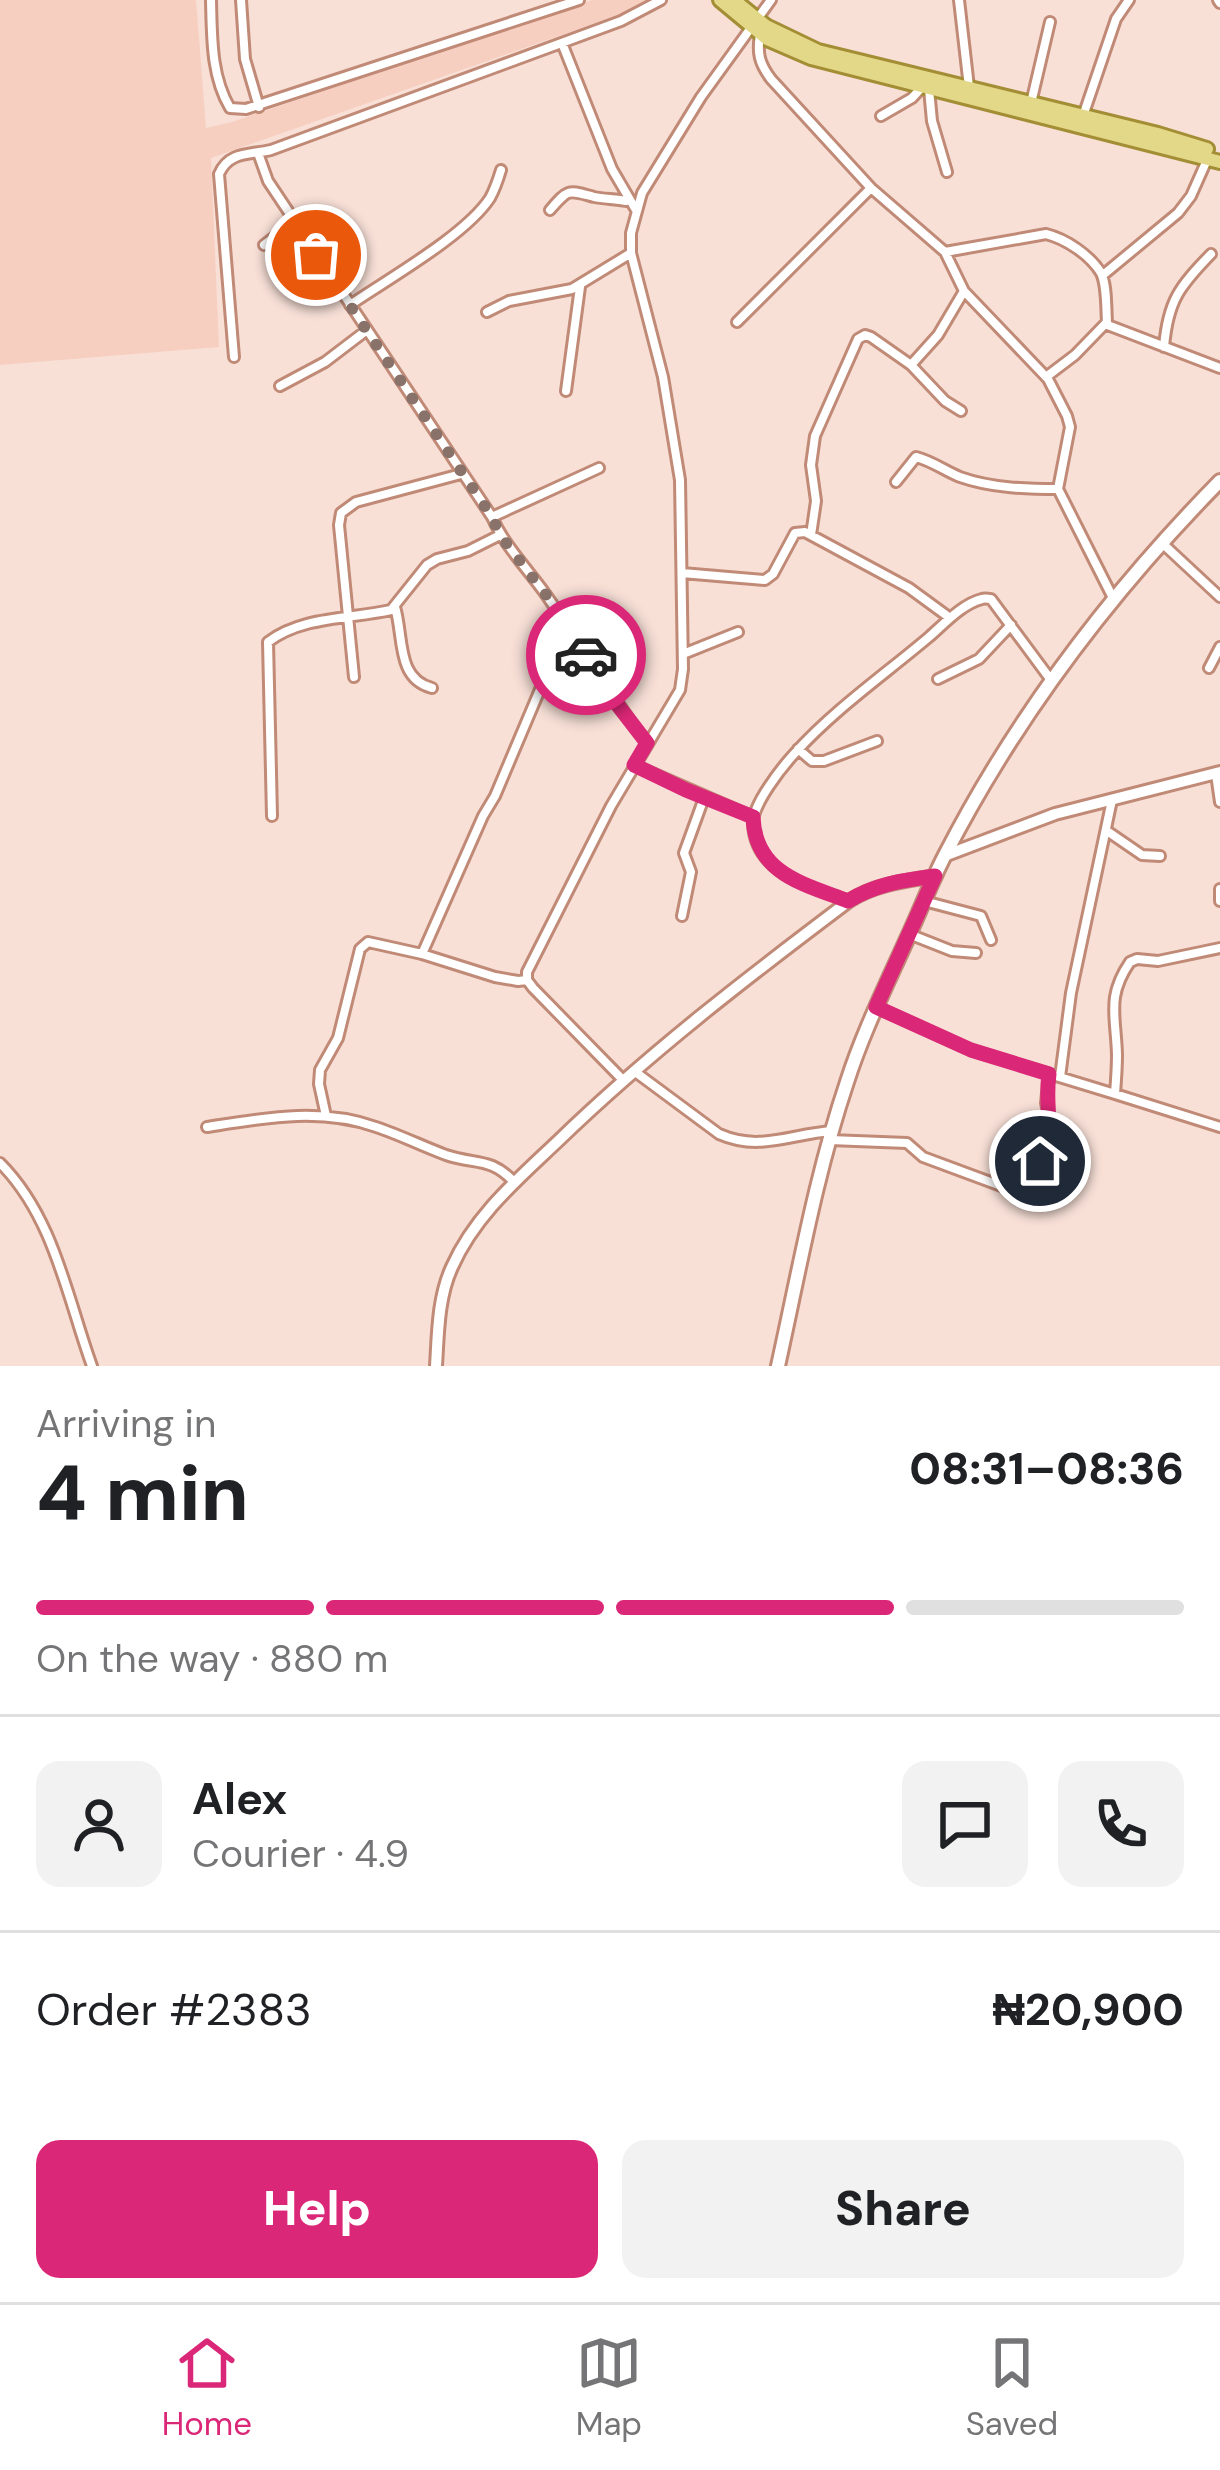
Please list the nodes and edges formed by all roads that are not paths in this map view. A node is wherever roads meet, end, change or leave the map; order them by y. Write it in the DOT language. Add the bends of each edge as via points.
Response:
graph roads {
  1 [pos="211,0"];
  2 [pos="241,0"];
  3 [pos="578,0"];
  4 [pos="662,0"];
  5 [pos="720,0"];
  6 [pos="734,0"];
  7 [pos="771,0"];
  8 [pos="959,0"];
  9 [pos="1129,0"];
  10 [pos="1050,22"];
  11 [pos="755,27"];
  12 [pos="562,43"];
  13 [pos="925,88"];
  14 [pos="969,88"];
  15 [pos="1030,104"];
  16 [pos="260,107"];
  17 [pos="880,116"];
  18 [pos="1082,117"];
  19 [pos="259,153"];
  20 [pos="1216,158"];
  21 [pos="501,170"];
  22 [pos="947,172"];
  23 [pos="871,188"];
  24 [pos="628,201"];
  25 [pos="550,210"];
  26 [pos="636,210"];
  27 [pos="294,222"];
  28 [pos="264,245"];
  29 [pos="946,252"];
  30 [pos="631,253"];
  31 [pos="1210,254"];
  32 [pos="1102,275"];
  33 [pos="580,286"];
  34 [pos="964,290"];
  35 [pos="350,305"];
  36 [pos="487,312"];
  37 [pos="737,322"];
  38 [pos="1105,324"];
  39 [pos="367,330"];
  40 [pos="1164,347"];
  41 [pos="234,357"];
  42 [pos="911,365"];
  43 [pos="1220,368"];
  44 [pos="1046,377"];
  45 [pos="280,386"];
  46 [pos="566,392"];
  47 [pos="961,411"];
  48 [pos="599,468"];
  49 [pos="461,474"];
  50 [pos="1220,481"];
  51 [pos="896,482"];
  52 [pos="1058,488"];
  53 [pos="492,517"];
  54 [pos="500,535"];
  55 [pos="812,535"];
  56 [pos="1162,543"];
  57 [pos="682,573"];
  58 [pos="1220,597"];
  59 [pos="1113,598"];
  60 [pos="395,608"];
  61 [pos="348,617"];
  62 [pos="950,618"];
  63 [pos="1011,625"];
  64 [pos="567,626"];
  65 [pos="739,632"];
  66 [pos="1220,647"];
  67 [pos="682,654"];
  68 [pos="1209,668"];
  69 [pos="354,677"];
  70 [pos="938,679"];
  71 [pos="1052,681"];
  72 [pos="433,688"];
  73 [pos="877,741"];
  74 [pos="647,743"];
  75 [pos="798,749"];
  76 [pos="634,765"];
  77 [pos="1218,773"];
  78 [pos="704,798"];
  79 [pos="1112,799"];
  80 [pos="1220,802"];
  81 [pos="272,816"];
  82 [pos="753,817"];
  83 [pos="1106,830"];
  84 [pos="944,856"];
  85 [pos="1160,856"];
  86 [pos="935,876"];
  87 [pos="1220,889"];
  88 [pos="848,901"];
  89 [pos="924,901"];
  90 [pos="1220,901"];
  91 [pos="682,916"];
  92 [pos="909,934"];
  93 [pos="991,940"];
  94 [pos="1220,948"];
  95 [pos="976,953"];
  96 [pos="422,954"];
  97 [pos="527,980"];
  98 [pos="876,1007"];
  99 [pos="633,1070"];
  100 [pos="1049,1074"];
  101 [pos="1060,1077"];
  102 [pos="622,1079"];
  103 [pos="1115,1094"];
  104 [pos="326,1116"];
  105 [pos="207,1127"];
  106 [pos="1220,1127"];
  107 [pos="831,1136"];
  108 [pos="0,1163"];
  109 [pos="514,1182"];
  110 [pos="92,1366"];
  111 [pos="436,1366"];
  112 [pos="778,1366"];
  1 -- 16 [label="street" via="222,95 230,108"];
  2 -- 16 [label="street" via="245,58"];
  3 -- 16 [label="street"];
  4 -- 12 [label="street"];
  5 -- 11 [label="main road"];
  6 -- 11 [label="main road"];
  7 -- 11 [label="street"];
  8 -- 14 [label="street"];
  9 -- 18 [label="street"];
  10 -- 15 [label="street"];
  11 -- 13 [label="main road" via="811,58"];
  11 -- 14 [label="main road"];
  11 -- 23 [label="street" via="761,65"];
  11 -- 26 [label="street" via="700,97"];
  12 -- 19 [label="street"];
  12 -- 24 [label="street"];
  13 -- 17 [label="street"];
  13 -- 20 [label="main road"];
  13 -- 22 [label="street"];
  14 -- 15 [label="main road"];
  15 -- 18 [label="main road"];
  18 -- 20 [label="main road"];
  19 -- 27 [label="street"];
  19 -- 41 [label="street" via="230,159 220,174"];
  20 -- 32 [label="street" via="1178,214"];
  21 -- 35 [label="street" via="481,209"];
  23 -- 29 [label="street"];
  23 -- 37 [label="street"];
  24 -- 25 [label="street" via="572,190"];
  24 -- 26 [label="street"];
  26 -- 30 [label="street"];
  27 -- 28 [label="street"];
  27 -- 35 [label="street"];
  29 -- 32 [label="street" via="1046,235 1081,252"];
  29 -- 34 [label="street"];
  30 -- 33 [label="street"];
  30 -- 57 [label="street" via="674,437"];
  31 -- 40 [label="street" via="1172,302"];
  32 -- 38 [label="street"];
  33 -- 36 [label="street"];
  33 -- 46 [label="street"];
  34 -- 42 [label="street"];
  34 -- 44 [label="street"];
  35 -- 39 [label="street"];
  38 -- 40 [label="street"];
  38 -- 44 [label="street"];
  39 -- 45 [label="street"];
  39 -- 49 [label="street"];
  40 -- 43 [label="street"];
  42 -- 47 [label="street"];
  42 -- 55 [label="street" via="871,337 858,338 814,436"];
  44 -- 52 [label="street" via="1070,427"];
  48 -- 53 [label="street"];
  49 -- 53 [label="street"];
  49 -- 61 [label="street" via="356,502 341,514"];
  50 -- 56 [label="main road"];
  51 -- 52 [label="street" via="916,457 986,484"];
  52 -- 59 [label="street"];
  53 -- 54 [label="street"];
  54 -- 60 [label="street" via="427,565"];
  54 -- 64 [label="street"];
  55 -- 57 [label="street" via="795,533 765,580"];
  55 -- 62 [label="street"];
  56 -- 58 [label="street"];
  56 -- 59 [label="main road"];
  57 -- 67 [label="street"];
  59 -- 71 [label="main road"];
  60 -- 61 [label="street"];
  60 -- 72 [label="street" via="408,673"];
  61 -- 69 [label="street"];
  61 -- 81 [label="street" via="268,642"];
  62 -- 63 [label="street" via="987,598"];
  62 -- 75 [label="street"];
  63 -- 70 [label="street" via="979,659"];
  63 -- 71 [label="street"];
  64 -- 74 [label="street"];
  64 -- 96 [label="street"];
  65 -- 67 [label="street"];
  66 -- 68 [label="street"];
  67 -- 74 [label="street" via="680,690"];
  71 -- 84 [label="main road"];
  73 -- 75 [label="street" via="824,761"];
  74 -- 76 [label="street"];
  75 -- 82 [label="street"];
  76 -- 78 [label="street"];
  76 -- 97 [label="street"];
  77 -- 79 [label="street"];
  77 -- 80 [label="street"];
  78 -- 82 [label="street"];
  78 -- 91 [label="street" via="684,853 691,872"];
  79 -- 83 [label="street"];
  79 -- 84 [label="street"];
  82 -- 88 [label="street" via="769,863"];
  83 -- 85 [label="street" via="1142,855"];
  83 -- 101 [label="street"];
  84 -- 86 [label="main road"];
  86 -- 88 [label="street" via="888,883"];
  86 -- 89 [label="main road"];
  87 -- 90 [label="street"];
  88 -- 99 [label="street"];
  89 -- 92 [label="main road"];
  89 -- 93 [label="street" via="981,916"];
  92 -- 95 [label="street"];
  92 -- 98 [label="main road"];
  94 -- 103 [label="street" via="1130,962 1113,1001"];
  96 -- 97 [label="street"];
  96 -- 104 [label="street" via="362,946 338,1038 320,1070"];
  97 -- 102 [label="street"];
  98 -- 100 [label="street"];
  98 -- 107 [label="main road"];
  99 -- 102 [label="street"];
  99 -- 107 [label="street" via="734,1140"];
  100 -- 101 [label="street"];
  100 -- 107 [label="street" via="1050,1137 1020,1193 923,1157 907,1143"];
  101 -- 103 [label="street"];
  102 -- 109 [label="street"];
  103 -- 106 [label="street"];
  104 -- 105 [label="street"];
  104 -- 109 [label="street" via="496,1165"];
  107 -- 112 [label="main road"];
  108 -- 110 [label="street" via="42,1220"];
  109 -- 111 [label="street" via="451,1268"];
}
